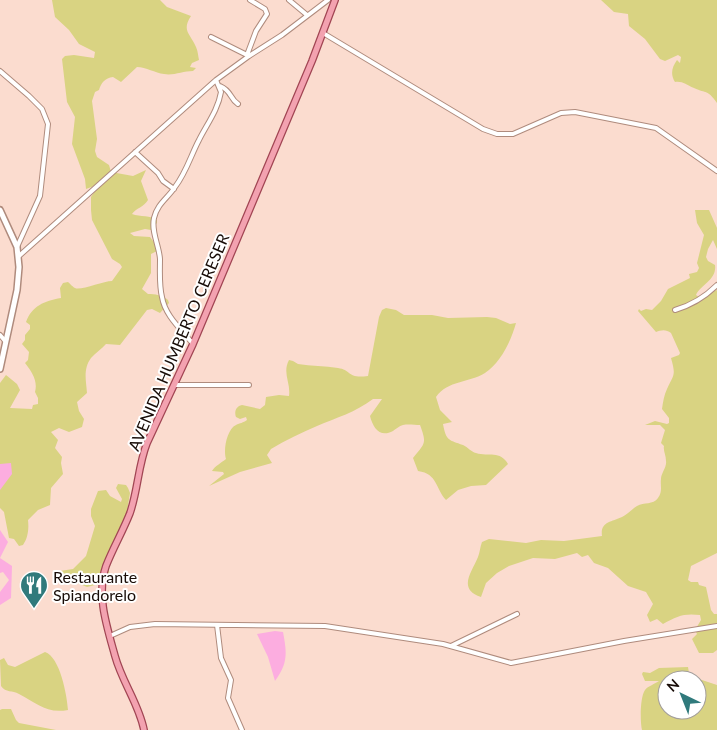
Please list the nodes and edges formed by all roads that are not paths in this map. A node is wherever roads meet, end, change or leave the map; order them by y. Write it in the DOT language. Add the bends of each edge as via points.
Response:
graph roads {
  1 [pos="250,0"];
  2 [pos="289,0"];
  3 [pos="328,0"];
  4 [pos="335,0"];
  5 [pos="320,6"];
  6 [pos="332,10"];
  7 [pos="307,15"];
  8 [pos="323,33"];
  9 [pos="211,37"];
  10 [pos="248,55"];
  11 [pos="0,71"];
  12 [pos="216,80"];
  13 [pos="220,86"];
  14 [pos="238,104"];
  15 [pos="135,152"];
  16 [pos="717,171"];
  17 [pos="174,189"];
  18 [pos="0,210"];
  19 [pos="17,247"];
  20 [pos="19,256"];
  21 [pos="717,285"];
  22 [pos="675,310"];
  23 [pos="0,335"];
  24 [pos="6,342"];
  25 [pos="193,344"];
  26 [pos="0,369"];
  27 [pos="174,385"];
  28 [pos="249,385"];
  29 [pos="517,614"];
  30 [pos="217,626"];
  31 [pos="717,626"];
  32 [pos="110,636"];
  33 [pos="451,646"];
  34 [pos="144,730"];
  35 [pos="242,730"];
  1 -- 10 [label="street" via="265,9 267,14 256,31"];
  2 -- 7 [label="street"];
  3 -- 5 [label="street"];
  4 -- 6 [label="main road, AVENIDA HUMBERTO CERESER"];
  5 -- 6 [label="street"];
  5 -- 7 [label="street"];
  6 -- 8 [label="main road, AVENIDA HUMBERTO CERESER"];
  7 -- 10 [label="street" via="282,35"];
  8 -- 16 [label="street" via="483,129 497,134 522,132 552,116 575,112 656,128"];
  8 -- 25 [label="main road, AVENIDA HUMBERTO CERESER"];
  9 -- 10 [label="street"];
  10 -- 12 [label="street"];
  11 -- 19 [label="street" via="39,105 48,124 40,196"];
  12 -- 13 [label="street"];
  12 -- 15 [label="street"];
  13 -- 14 [label="street" via="228,90"];
  13 -- 17 [label="street" via="221,96 210,123"];
  15 -- 17 [label="street"];
  15 -- 20 [label="street"];
  17 -- 25 [label="street" via="159,206 154,220 160,258 160,290 166,310"];
  18 -- 19 [label="street"];
  19 -- 20 [label="street"];
  20 -- 24 [label="street" via="17,290"];
  21 -- 22 [label="street" via="692,304"];
  23 -- 24 [label="street"];
  24 -- 26 [label="street"];
  25 -- 27 [label="main road, AVENIDA HUMBERTO CERESER"];
  27 -- 28 [label="street"];
  27 -- 32 [label="main road, AVENIDA HUMBERTO CERESER" via="141,459 129,515 102,580"];
  29 -- 33 [label="street"];
  30 -- 32 [label="street" via="155,624 130,628"];
  30 -- 33 [label="street" via="325,626"];
  30 -- 35 [label="street" via="221,658 231,680 228,698"];
  31 -- 33 [label="street" via="517,663"];
  32 -- 34 [label="main road, AVENIDA HUMBERTO CERESER" via="118,668 140,712"];
}
